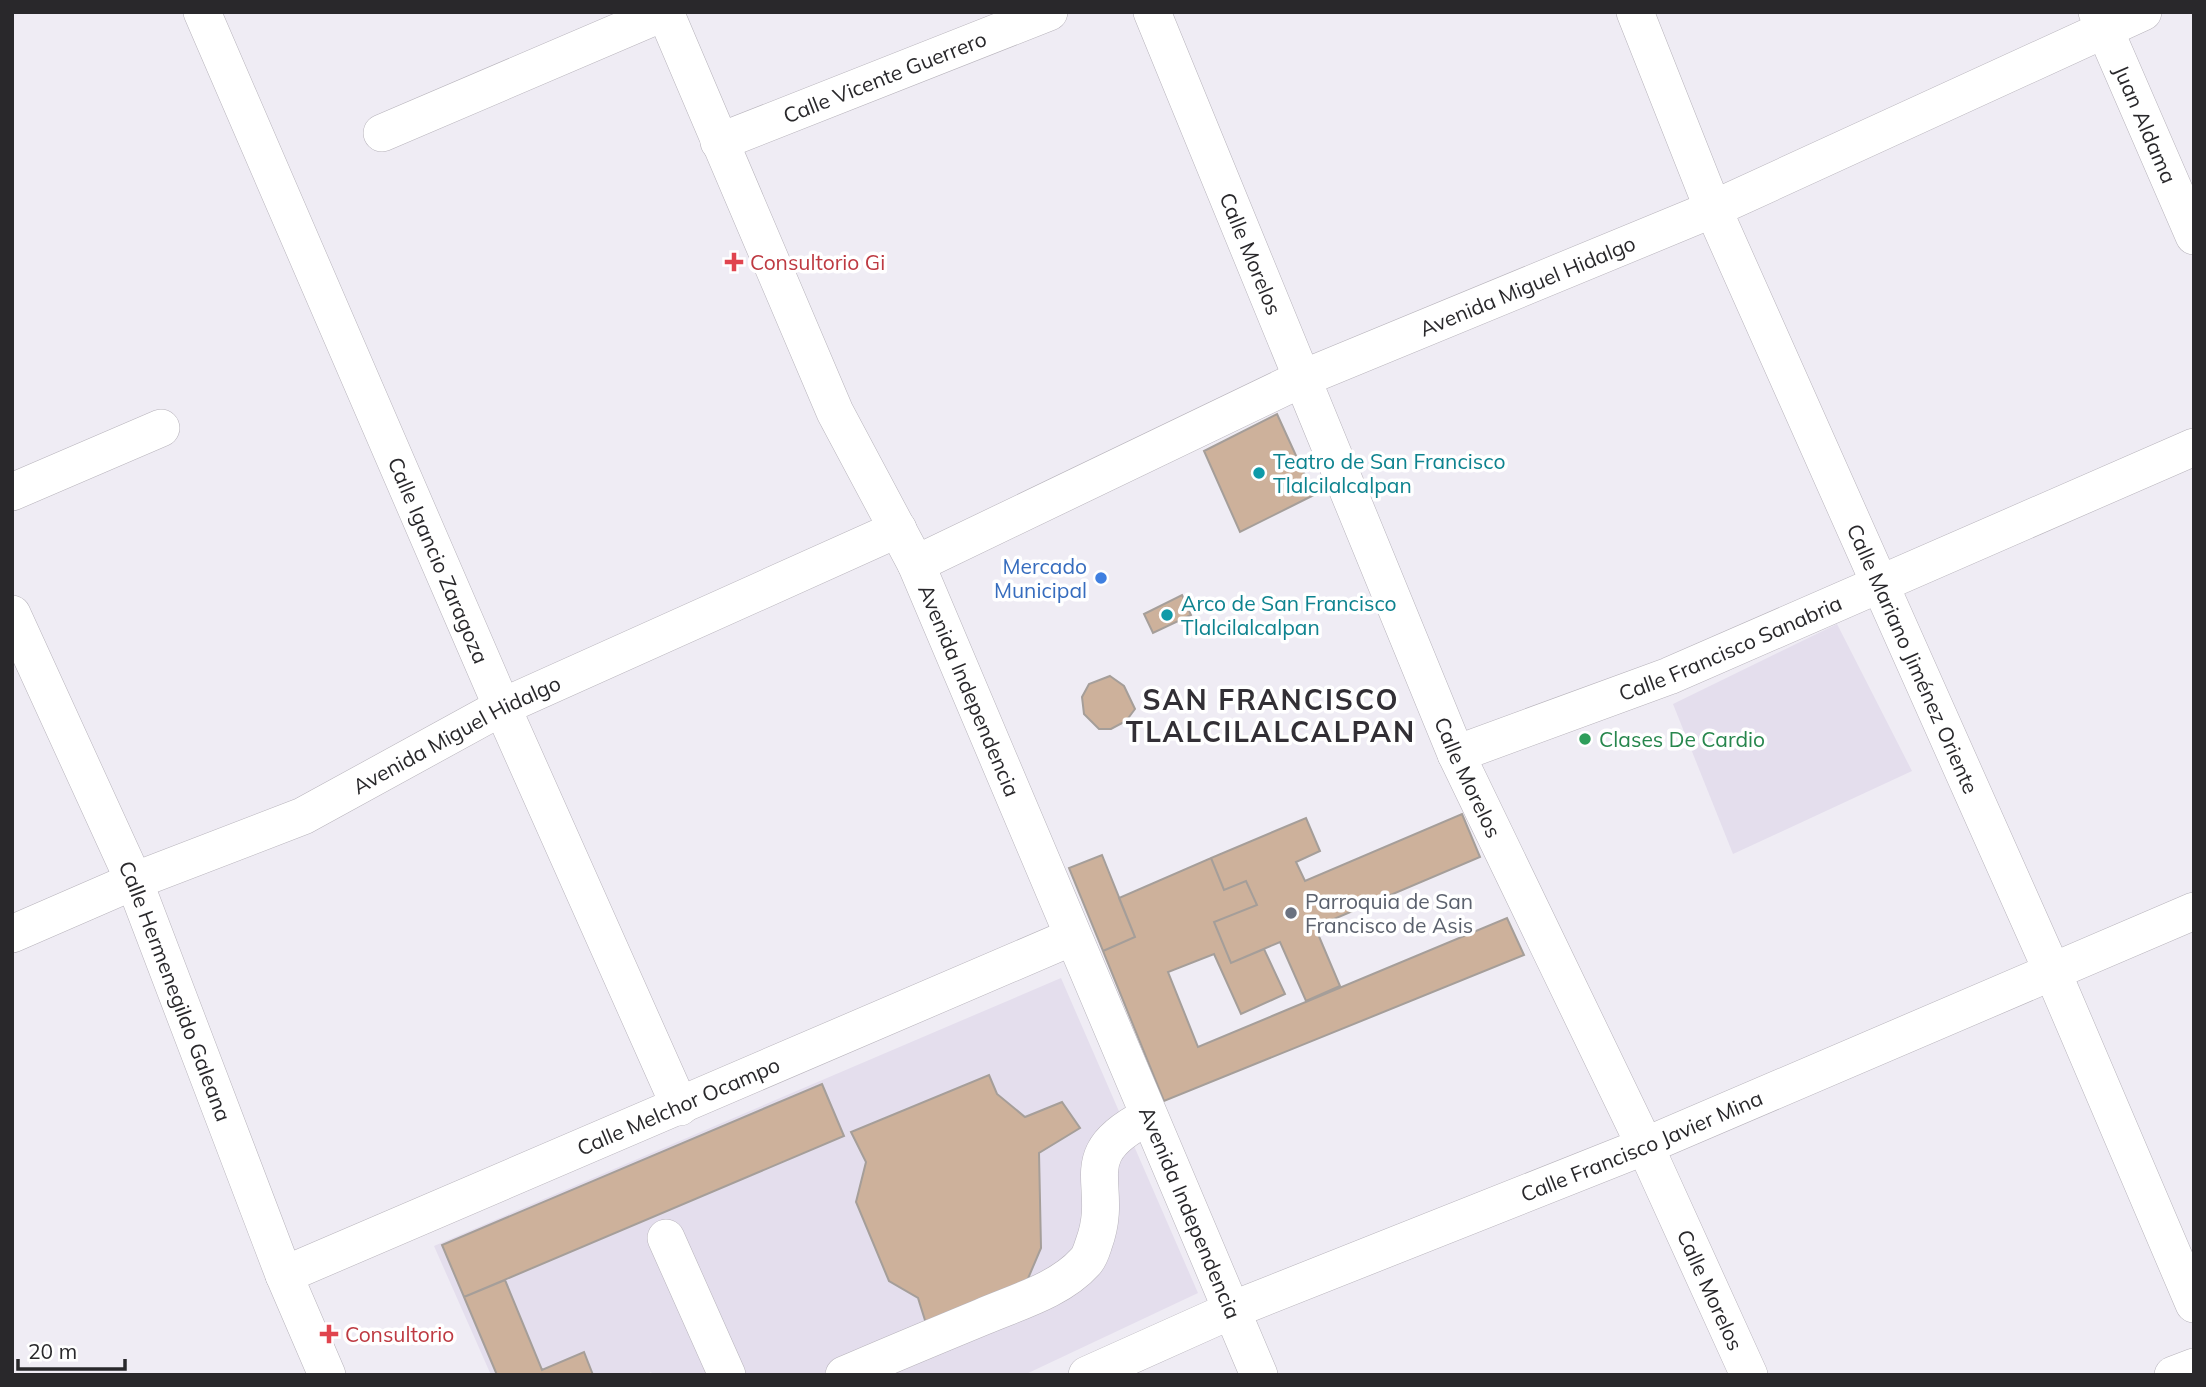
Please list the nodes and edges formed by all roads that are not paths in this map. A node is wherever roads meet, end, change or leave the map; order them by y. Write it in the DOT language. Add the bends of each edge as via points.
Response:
graph roads {
  1 [pos="202,12"];
  2 [pos="665,12"];
  3 [pos="1049,12"];
  4 [pos="1152,12"];
  5 [pos="1635,12"];
  6 [pos="2143,12"];
  7 [pos="2101,21"];
  8 [pos="382,133"];
  9 [pos="719,142"];
  10 [pos="1713,209"];
  11 [pos="2194,236"];
  12 [pos="1301,379"];
  13 [pos="161,428"];
  14 [pos="2194,447"];
  15 [pos="12,492"];
  16 [pos="898,529"];
  17 [pos="916,564"];
  18 [pos="1879,583"];
  19 [pos="12,614"];
  20 [pos="502,707"];
  21 [pos="1456,754"];
  22 [pos="134,881"];
  23 [pos="2194,911"];
  24 [pos="12,934"];
  25 [pos="1072,937"];
  26 [pos="2052,971"];
  27 [pos="680,1107"];
  28 [pos="1147,1117"];
  29 [pos="1645,1146"];
  30 [pos="666,1238"];
  31 [pos="284,1275"];
  32 [pos="2194,1304"];
  33 [pos="1232,1310"];
  34 [pos="2194,1367"];
  35 [pos="327,1375"];
  36 [pos="727,1375"];
  37 [pos="844,1375"];
  38 [pos="1087,1375"];
  39 [pos="1259,1375"];
  40 [pos="1749,1375"];
  41 [pos="2173,1375"];
  1 -- 20 [label="street, Calle Igancio Zaragoza"];
  2 -- 8 [label="street"];
  2 -- 9 [label="street, Avenida Independencia"];
  3 -- 9 [label="street, Calle Vicente Guerrero"];
  4 -- 12 [label="street, Calle Morelos"];
  5 -- 10 [label="street, Calle Mariano Jiménez Oriente"];
  6 -- 7 [label="street, Avenida Miguel Hidalgo"];
  7 -- 10 [label="street, Avenida Miguel Hidalgo"];
  7 -- 11 [label="street, Juan Aldama"];
  9 -- 16 [label="street, Avenida Independencia" via="835,412"];
  10 -- 12 [label="street, Avenida Miguel Hidalgo"];
  10 -- 18 [label="street, Calle Mariano Jiménez Oriente"];
  12 -- 17 [label="street, Avenida Miguel Hidalgo"];
  12 -- 21 [label="street, Calle Morelos"];
  13 -- 15 [label="street"];
  14 -- 18 [label="street, Calle Francisco Sanabria"];
  16 -- 17 [label="street, Avenida Independencia"];
  16 -- 20 [label="street, Avenida Miguel Hidalgo"];
  17 -- 25 [label="street, Avenida Independencia"];
  18 -- 21 [label="street, Calle Francisco Sanabria" via="1669,676"];
  18 -- 26 [label="street, Calle Mariano Jiménez Oriente"];
  19 -- 22 [label="street, Calle Hermenegildo Galeana"];
  20 -- 22 [label="street, Avenida Miguel Hidalgo" via="303,816"];
  20 -- 27 [label="street, Calle Igancio Zaragoza"];
  21 -- 29 [label="street, Calle Morelos"];
  22 -- 24 [label="street, Avenida Miguel Hidalgo"];
  22 -- 31 [label="street, Calle Hermenegildo Galeana"];
  23 -- 26 [label="street, Calle Francisco Javier Mina"];
  25 -- 27 [label="street, Calle Melchor Ocampo"];
  25 -- 28 [label="street, Avenida Independencia"];
  26 -- 29 [label="street, Calle Francisco Javier Mina"];
  26 -- 32 [label="street, Calle Mariano Jiménez Oriente"];
  27 -- 31 [label="street, Calle Melchor Ocampo"];
  28 -- 33 [label="street, Avenida Independencia"];
  28 -- 37 [label="street" via="1125,1128 1103,1153 1097,1176 1101,1206 1096,1237 1088,1259 1071,1276"];
  29 -- 33 [label="street, Calle Francisco Javier Mina"];
  29 -- 40 [label="street, Calle Morelos"];
  30 -- 36 [label="street"];
  31 -- 35 [label="street, Calle Hermenegildo Galeana"];
  33 -- 38 [label="street, Calle Francisco Javier Mina"];
  33 -- 39 [label="street, Avenida Independencia"];
  34 -- 41 [label="street"];
}
